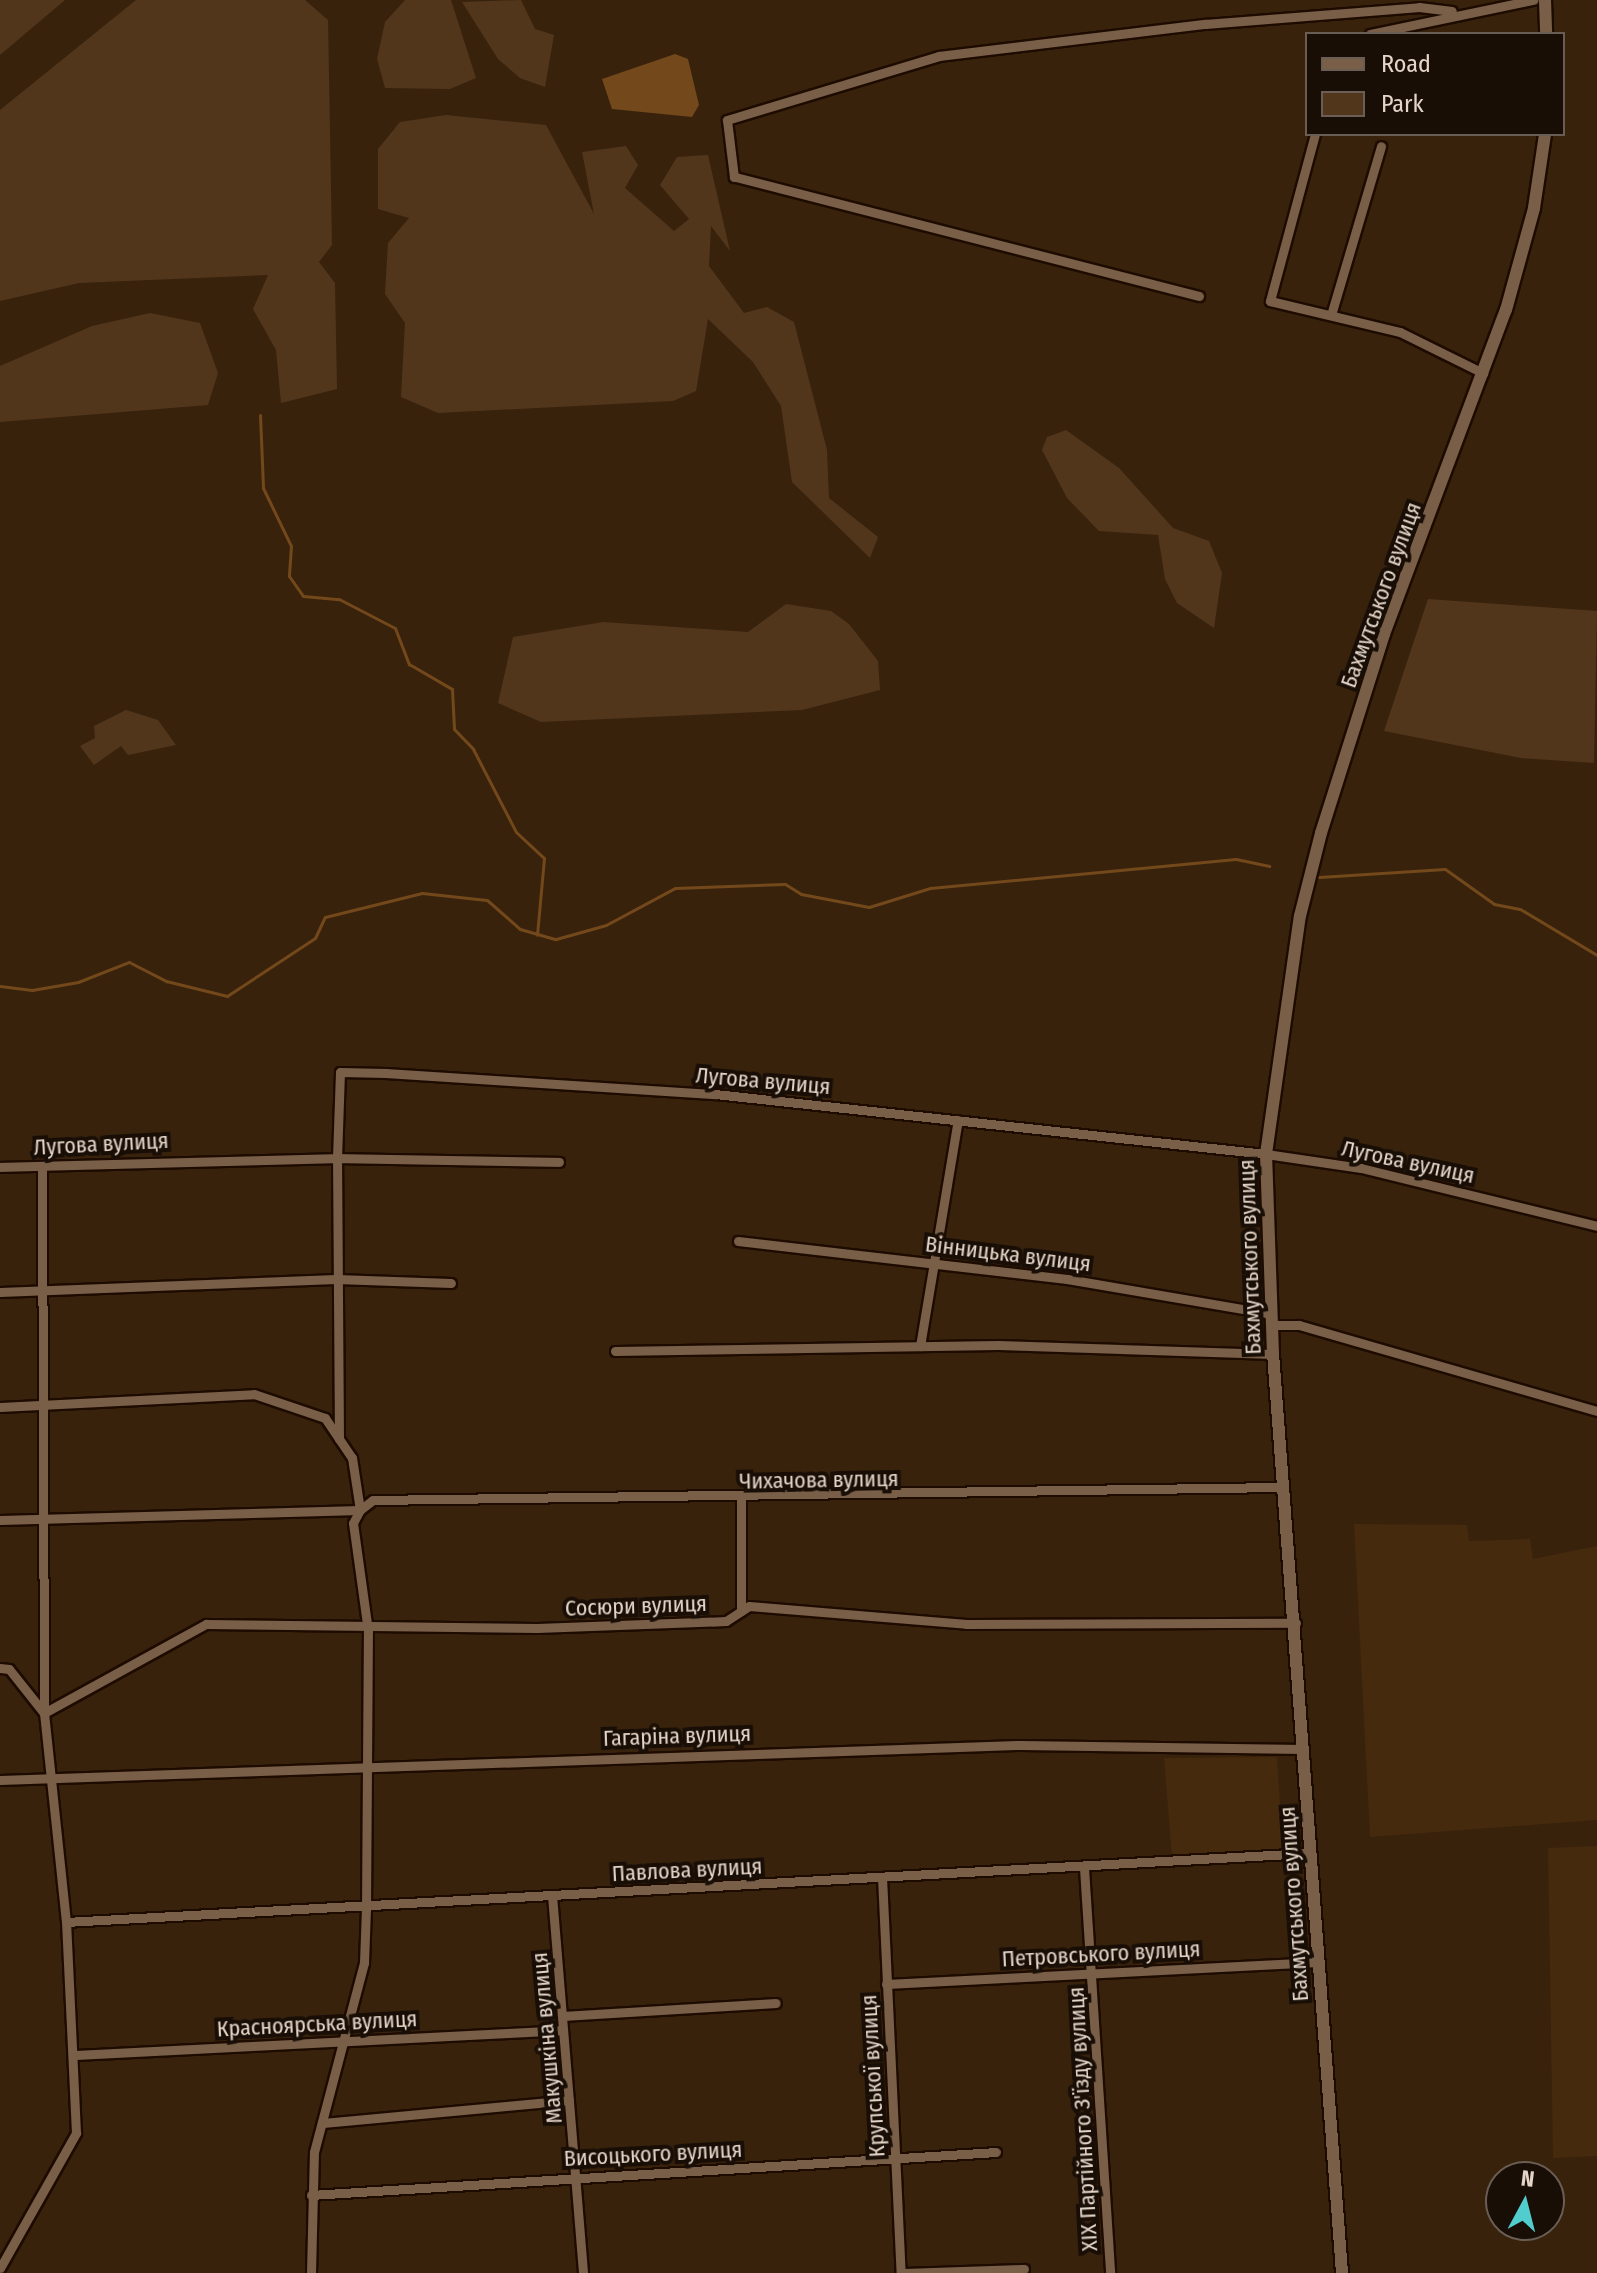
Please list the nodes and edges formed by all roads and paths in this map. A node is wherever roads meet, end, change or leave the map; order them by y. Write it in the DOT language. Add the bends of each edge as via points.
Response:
graph roads {
  1 [pos="1533,0"];
  2 [pos="1545,0"];
  3 [pos="1452,11"];
  4 [pos="1377,32"];
  5 [pos="1546,32"];
  6 [pos="1314,136"];
  7 [pos="1545,136"];
  8 [pos="1381,146"];
  9 [pos="1199,296"];
  10 [pos="1331,315"];
  11 [pos="1483,373"];
  12 [pos="958,1120"];
  13 [pos="1266,1154"];
  14 [pos="337,1158"];
  15 [pos="559,1162"];
  16 [pos="42,1166"];
  17 [pos="0,1167"];
  18 [pos="1597,1226"];
  19 [pos="738,1241"];
  20 [pos="935,1263"];
  21 [pos="336,1279"];
  22 [pos="451,1283"];
  23 [pos="41,1291"];
  24 [pos="0,1292"];
  25 [pos="1271,1319"];
  26 [pos="920,1346"];
  27 [pos="615,1351"];
  28 [pos="1273,1354"];
  29 [pos="42,1405"];
  30 [pos="0,1407"];
  31 [pos="1597,1411"];
  32 [pos="339,1439"];
  33 [pos="1282,1487"];
  34 [pos="741,1500"];
  35 [pos="360,1510"];
  36 [pos="45,1517"];
  37 [pos="0,1520"];
  38 [pos="741,1611"];
  39 [pos="1296,1623"];
  40 [pos="368,1631"];
  41 [pos="0,1668"];
  42 [pos="44,1713"];
  43 [pos="1303,1749"];
  44 [pos="369,1762"];
  45 [pos="52,1772"];
  46 [pos="0,1780"];
  47 [pos="1309,1853"];
  48 [pos="1084,1868"];
  49 [pos="882,1877"];
  50 [pos="552,1895"];
  51 [pos="366,1909"];
  52 [pos="66,1922"];
  53 [pos="1318,1962"];
  54 [pos="1093,1972"];
  55 [pos="886,1984"];
  56 [pos="776,2003"];
  57 [pos="563,2016"];
  58 [pos="562,2030"];
  59 [pos="347,2040"];
  60 [pos="75,2055"];
  61 [pos="569,2100"];
  62 [pos="322,2123"];
  63 [pos="996,2152"];
  64 [pos="895,2153"];
  65 [pos="578,2176"];
  66 [pos="311,2195"];
  67 [pos="0,2268"];
  68 [pos="1024,2269"];
  69 [pos="311,2273"];
  70 [pos="583,2273"];
  71 [pos="901,2273"];
  72 [pos="1110,2273"];
  73 [pos="1342,2273"];
  1 -- 3 [label="street"];
  2 -- 5 [label="main road"];
  3 -- 4 [label="street"];
  3 -- 9 [label="street" via="1419,7 1205,24 955,54 727,120 734,177"];
  6 -- 10 [label="street" via="1270,301"];
  7 -- 11 [label="main road, Бахмутського вулиця" via="1534,208"];
  8 -- 10 [label="street"];
  10 -- 11 [label="street" via="1400,332"];
  11 -- 13 [label="main road, Бахмутського вулиця" via="1384,634 1321,833 1300,916"];
  12 -- 13 [label="street, Лугова вулиця"];
  12 -- 14 [label="street, Лугова вулиця" via="715,1094 340,1072"];
  12 -- 20 [label="street"];
  13 -- 18 [label="street, Лугова вулиця" via="1361,1168"];
  13 -- 25 [label="main road, Бахмутського вулиця"];
  14 -- 15 [label="street"];
  14 -- 16 [label="street, Лугова вулиця"];
  14 -- 21 [label="street"];
  16 -- 17 [label="street, Лугова вулиця"];
  16 -- 23 [label="street"];
  19 -- 20 [label="street, Вінницька вулиця"];
  20 -- 25 [label="street, Вінницька вулиця"];
  20 -- 26 [label="street"];
  21 -- 22 [label="street"];
  21 -- 23 [label="street"];
  21 -- 32 [label="street"];
  23 -- 24 [label="street"];
  23 -- 29 [label="street"];
  25 -- 28 [label="main road, Бахмутського вулиця"];
  25 -- 31 [label="street, Вінницька вулиця"];
  26 -- 27 [label="street"];
  26 -- 28 [label="street"];
  28 -- 33 [label="main road, Бахмутського вулиця"];
  29 -- 30 [label="street"];
  29 -- 32 [label="street" via="254,1394 325,1418"];
  29 -- 36 [label="street"];
  32 -- 35 [label="street" via="352,1458"];
  33 -- 34 [label="street, Чихачова вулиця"];
  33 -- 39 [label="main road, Бахмутського вулиця"];
  34 -- 35 [label="street, Чихачова вулиця" via="373,1500"];
  34 -- 38 [label="street"];
  35 -- 36 [label="street, Чихачова вулиця"];
  35 -- 40 [label="street" via="353,1523"];
  36 -- 37 [label="street, Чихачова вулиця"];
  36 -- 42 [label="street"];
  38 -- 39 [label="street, Сосюри вулиця" via="749,1606 966,1624"];
  38 -- 40 [label="street, Сосюри вулиця" via="726,1621"];
  39 -- 43 [label="main road, Бахмутського вулиця"];
  40 -- 42 [label="street, Сосюри вулиця" via="206,1624"];
  40 -- 44 [label="street"];
  41 -- 42 [label="street" via="9,1669"];
  42 -- 45 [label="street"];
  43 -- 44 [label="street, Гагаріна вулиця" via="1020,1745"];
  43 -- 47 [label="main road, Бахмутського вулиця"];
  44 -- 45 [label="street, Гагаріна вулиця"];
  44 -- 51 [label="street"];
  45 -- 46 [label="street, Гагаріна вулиця"];
  45 -- 52 [label="street"];
  47 -- 48 [label="street, Павлова вулиця"];
  47 -- 53 [label="main road, Бахмутського вулиця"];
  48 -- 49 [label="street, Павлова вулиця"];
  48 -- 54 [label="street, XIX Партійного З'їзду вулиця"];
  49 -- 50 [label="street, Павлова вулиця"];
  49 -- 55 [label="street, Крупської вулиця"];
  50 -- 51 [label="street, Павлова вулиця"];
  50 -- 57 [label="street, Макушкіна вулиця"];
  51 -- 52 [label="street, Павлова вулиця"];
  51 -- 59 [label="street"];
  52 -- 60 [label="street"];
  53 -- 54 [label="street, Петровського вулиця"];
  53 -- 73 [label="main road, Бахмутського вулиця"];
  54 -- 55 [label="street, Петровського вулиця"];
  54 -- 72 [label="street, XIX Партійного З'їзду вулиця"];
  55 -- 64 [label="street, Крупської вулиця"];
  56 -- 57 [label="street"];
  57 -- 58 [label="street, Макушкіна вулиця"];
  58 -- 59 [label="street, Красноярська вулиця"];
  58 -- 61 [label="street, Макушкіна вулиця"];
  59 -- 60 [label="street, Красноярська вулиця"];
  59 -- 62 [label="street"];
  60 -- 67 [label="street" via="76,2133"];
  61 -- 62 [label="street"];
  61 -- 65 [label="street, Макушкіна вулиця"];
  62 -- 66 [label="street"];
  63 -- 64 [label="street, Висоцького вулиця"];
  64 -- 65 [label="street, Висоцького вулиця"];
  64 -- 71 [label="street, Крупської вулиця"];
  65 -- 66 [label="street, Висоцького вулиця"];
  65 -- 70 [label="street, Макушкіна вулиця"];
  66 -- 69 [label="street"];
  68 -- 71 [label="street"];
}
